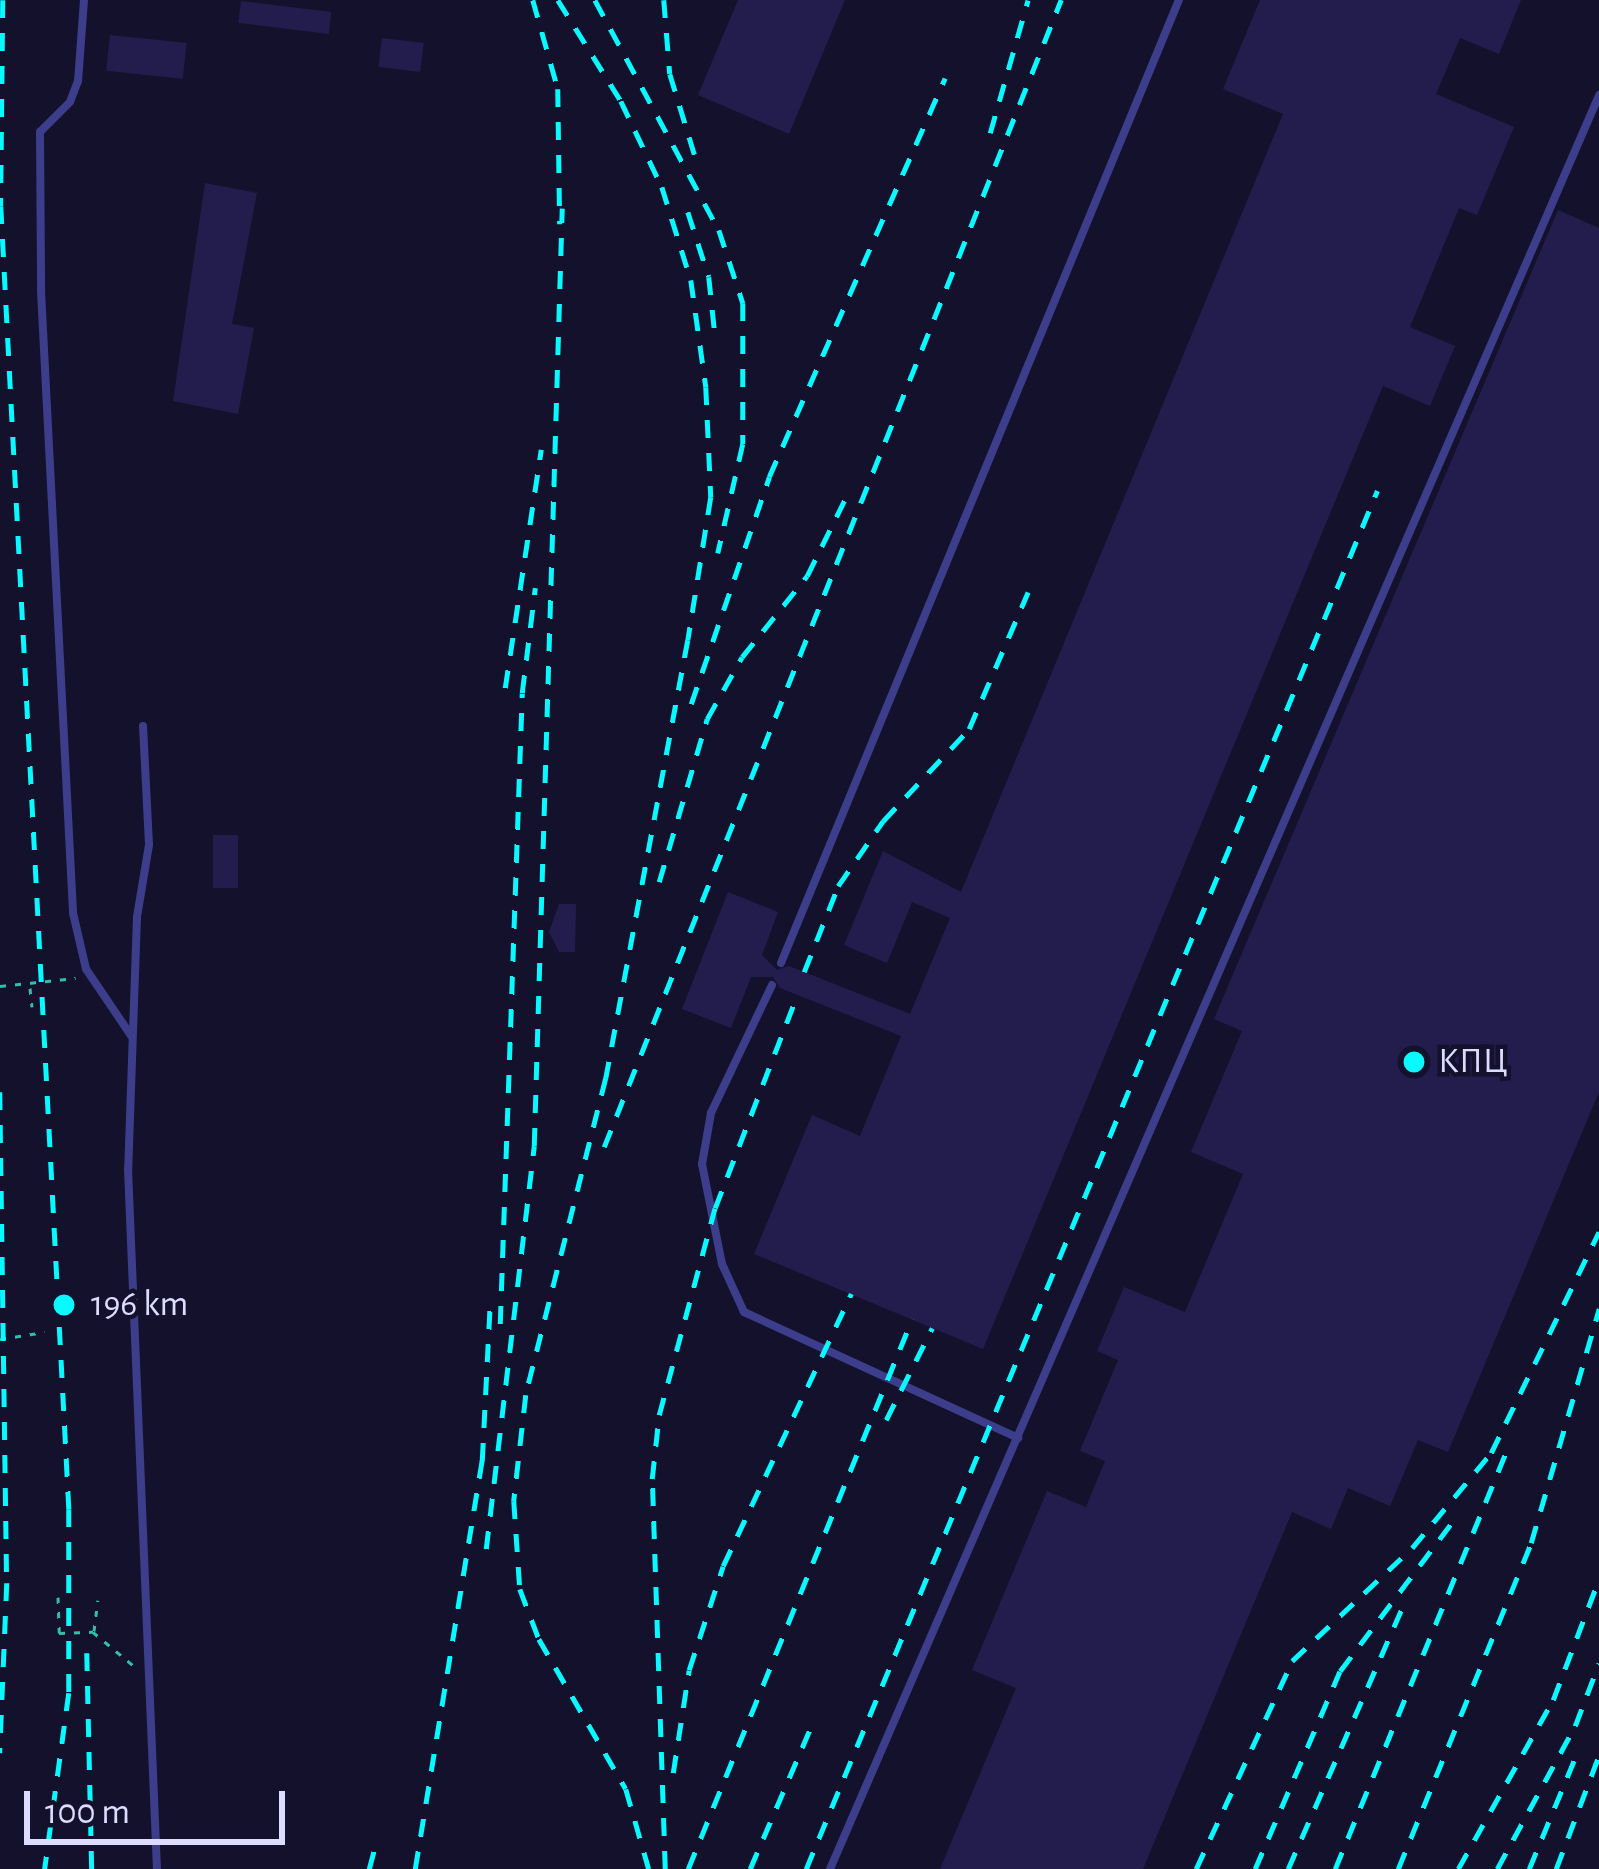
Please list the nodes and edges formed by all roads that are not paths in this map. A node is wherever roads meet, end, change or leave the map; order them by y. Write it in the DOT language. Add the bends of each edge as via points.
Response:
graph roads {
  1 [pos="84,0"];
  2 [pos="1179,0"];
  3 [pos="1599,95"];
  4 [pos="143,726"];
  5 [pos="782,963"];
  6 [pos="772,985"];
  7 [pos="133,1038"];
  8 [pos="1018,1438"];
  9 [pos="157,1869"];
  10 [pos="830,1869"];
  1 -- 7 [label="lane" via="78,81 70,103 40,132 66,798 73,913 86,969"];
  2 -- 5 [label="lane"];
  3 -- 8 [label="lane"];
  4 -- 7 [label="lane" via="149,845 136,917"];
  6 -- 8 [label="lane" via="711,1113 702,1164 722,1264 744,1312"];
  7 -- 9 [label="lane" via="128,1169"];
  8 -- 10 [label="lane"];
}
